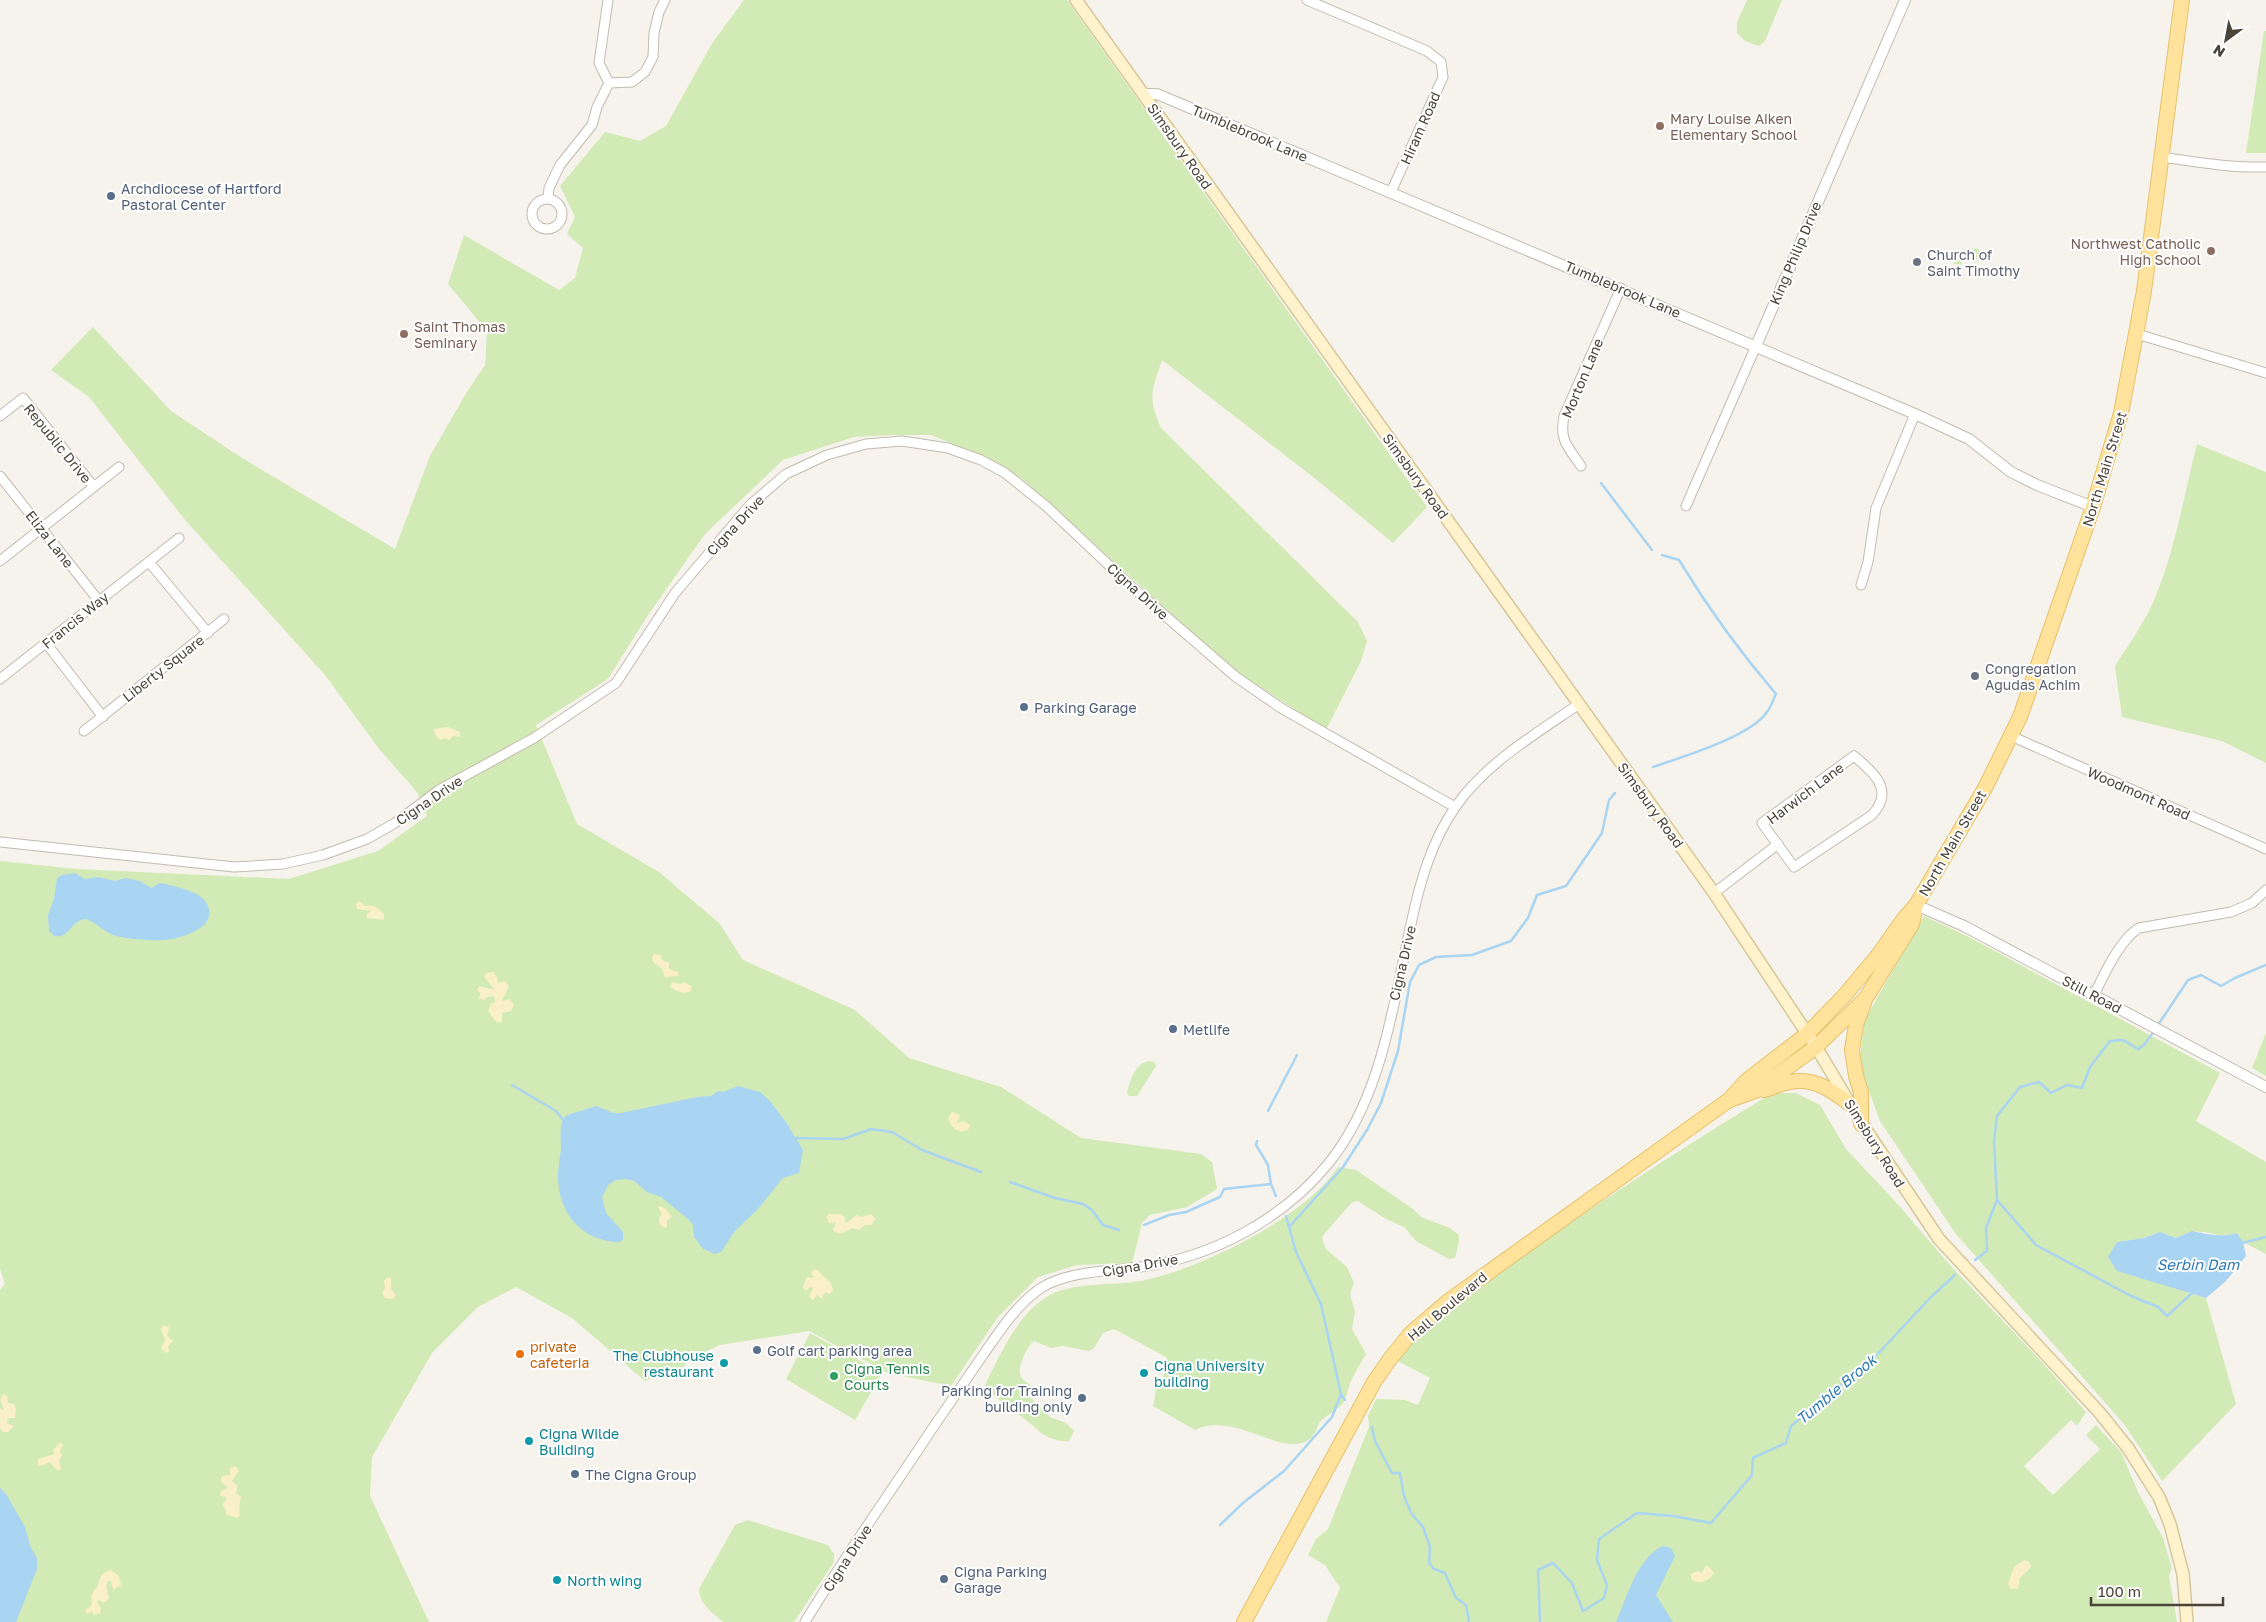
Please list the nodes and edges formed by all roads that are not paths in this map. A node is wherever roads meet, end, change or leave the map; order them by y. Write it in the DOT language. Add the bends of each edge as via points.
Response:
graph roads {
  1 [pos="608,0"];
  2 [pos="665,0"];
  3 [pos="1076,0"];
  4 [pos="1307,0"];
  5 [pos="1905,0"];
  6 [pos="2182,0"];
  7 [pos="608,83"];
  8 [pos="1143,94"];
  9 [pos="2161,157"];
  10 [pos="2266,167"];
  11 [pos="1391,192"];
  12 [pos="548,199"];
  13 [pos="1621,288"];
  14 [pos="2137,334"];
  15 [pos="1756,346"];
  16 [pos="2266,372"];
  17 [pos="1914,414"];
  18 [pos="0,416"];
  19 [pos="119,466"];
  20 [pos="1581,466"];
  21 [pos="0,476"];
  22 [pos="94,487"];
  23 [pos="1686,506"];
  24 [pos="2093,507"];
  25 [pos="41,528"];
  26 [pos="178,538"];
  27 [pos="0,561"];
  28 [pos="149,562"];
  29 [pos="1861,585"];
  30 [pos="99,601"];
  31 [pos="224,619"];
  32 [pos="208,633"];
  33 [pos="46,644"];
  34 [pos="0,679"];
  35 [pos="1579,704"];
  36 [pos="103,716"];
  37 [pos="84,731"];
  38 [pos="2011,736"];
  39 [pos="1456,807"];
  40 [pos="0,842"];
  41 [pos="1778,844"];
  42 [pos="2266,850"];
  43 [pos="2266,890"];
  44 [pos="1714,893"];
  45 [pos="1916,904"];
  46 [pos="2094,995"];
  47 [pos="1866,998"];
  48 [pos="1807,1034"];
  49 [pos="1816,1047"];
  50 [pos="2266,1087"];
  51 [pos="1756,1091"];
  52 [pos="1729,1100"];
  53 [pos="1850,1104"];
  54 [pos="1861,1124"];
  55 [pos="806,1622"];
  56 [pos="1244,1622"];
  57 [pos="2187,1622"];
  1 -- 7 [label="street" via="599,63"];
  2 -- 7 [label="street" via="654,33 653,57 645,72 632,82"];
  3 -- 8 [label="main road, Simsbury Road"];
  4 -- 11 [label="street, Hiram Road" via="1427,51 1441,62 1442,77"];
  5 -- 15 [label="street, King Philip Drive"];
  6 -- 9 [label="main road, North Main Street"];
  7 -- 12 [label="street" via="596,107 592,125 560,165 549,188"];
  8 -- 11 [label="street, Tumblebrook Lane" via="1157,94"];
  8 -- 35 [label="main road, Simsbury Road"];
  9 -- 10 [label="street"];
  9 -- 14 [label="main road, North Main Street"];
  11 -- 13 [label="street, Tumblebrook Lane"];
  13 -- 15 [label="street, Tumblebrook Lane"];
  13 -- 20 [label="street, Morton Lane" via="1564,416 1561,430 1564,440"];
  14 -- 16 [label="street"];
  14 -- 24 [label="main road, North Main Street" via="2121,413"];
  15 -- 17 [label="street, Tumblebrook Lane"];
  15 -- 23 [label="street, King Philip Drive"];
  17 -- 24 [label="street, Tumblebrook Lane" via="1969,439 2020,476"];
  17 -- 29 [label="street" via="1876,508"];
  18 -- 22 [label="street, Republic Drive" via="23,398"];
  19 -- 22 [label="street, Republic Drive"];
  21 -- 25 [label="street, Eliza Lane"];
  22 -- 25 [label="street, Republic Drive"];
  24 -- 38 [label="main road, North Main Street" via="2037,671"];
  25 -- 27 [label="street, Republic Drive"];
  25 -- 30 [label="street, Eliza Lane"];
  26 -- 28 [label="street, Francis Way"];
  28 -- 30 [label="street, Francis Way"];
  28 -- 32 [label="street"];
  30 -- 33 [label="street, Francis Way"];
  31 -- 32 [label="street, Liberty Square"];
  32 -- 36 [label="street, Liberty Square"];
  33 -- 34 [label="street, Francis Way"];
  33 -- 36 [label="street"];
  35 -- 39 [label="street, Cigna Drive" via="1500,760"];
  35 -- 44 [label="main road, Simsbury Road"];
  36 -- 37 [label="street, Liberty Square"];
  38 -- 42 [label="street, Woodmont Road"];
  38 -- 45 [label="main road, North Main Street" via="1985,788"];
  39 -- 40 [label="street, Cigna Drive" via="1281,708 1236,677 1132,587 1046,506 1005,474 981,460 948,448 902,441 866,444 828,455 786,474 750,505 675,593 616,683 534,738 439,790 395,823 367,839 323,855 283,864 234,867"];
  39 -- 55 [label="street, Cigna Drive" via="1423,871 1380,1060 1363,1106 1327,1165 1289,1202 1234,1238 1164,1264 1065,1278 1042,1287 1019,1307 954,1397"];
  41 -- 41 [label="street, Harwich Lane" via="1794,867 1872,815 1884,796 1881,785 1870,769 1854,756 1762,823"];
  41 -- 44 [label="street, Harwich Lane"];
  43 -- 46 [label="street" via="2252,903 2231,912 2139,928 2122,944"];
  44 -- 48 [label="main road, Simsbury Road"];
  45 -- 46 [label="street, Still Road"];
  45 -- 47 [label="main road, North Main Street" via="1912,924"];
  45 -- 48 [label="main road, North Main Street" via="1844,996"];
  46 -- 50 [label="street, Still Road"];
  47 -- 49 [label="main road, North Main Street"];
  47 -- 54 [label="main road" via="1856,1025 1852,1050 1860,1092"];
  48 -- 49 [label="main road, Simsbury Road"];
  48 -- 52 [label="main road, Hall Boulevard" via="1746,1081"];
  49 -- 51 [label="main road, Hall Boulevard"];
  49 -- 53 [label="main road, Simsbury Road"];
  51 -- 52 [label="main road, Hall Boulevard"];
  51 -- 53 [label="main road" via="1802,1080 1818,1084"];
  52 -- 56 [label="main road, Hall Boulevard" via="1468,1286 1411,1333 1368,1394"];
  53 -- 54 [label="main road, Simsbury Road"];
  54 -- 57 [label="main road, Simsbury Road" via="1939,1239 2099,1412 2133,1455 2159,1497 2170,1524 2183,1574"];
}
